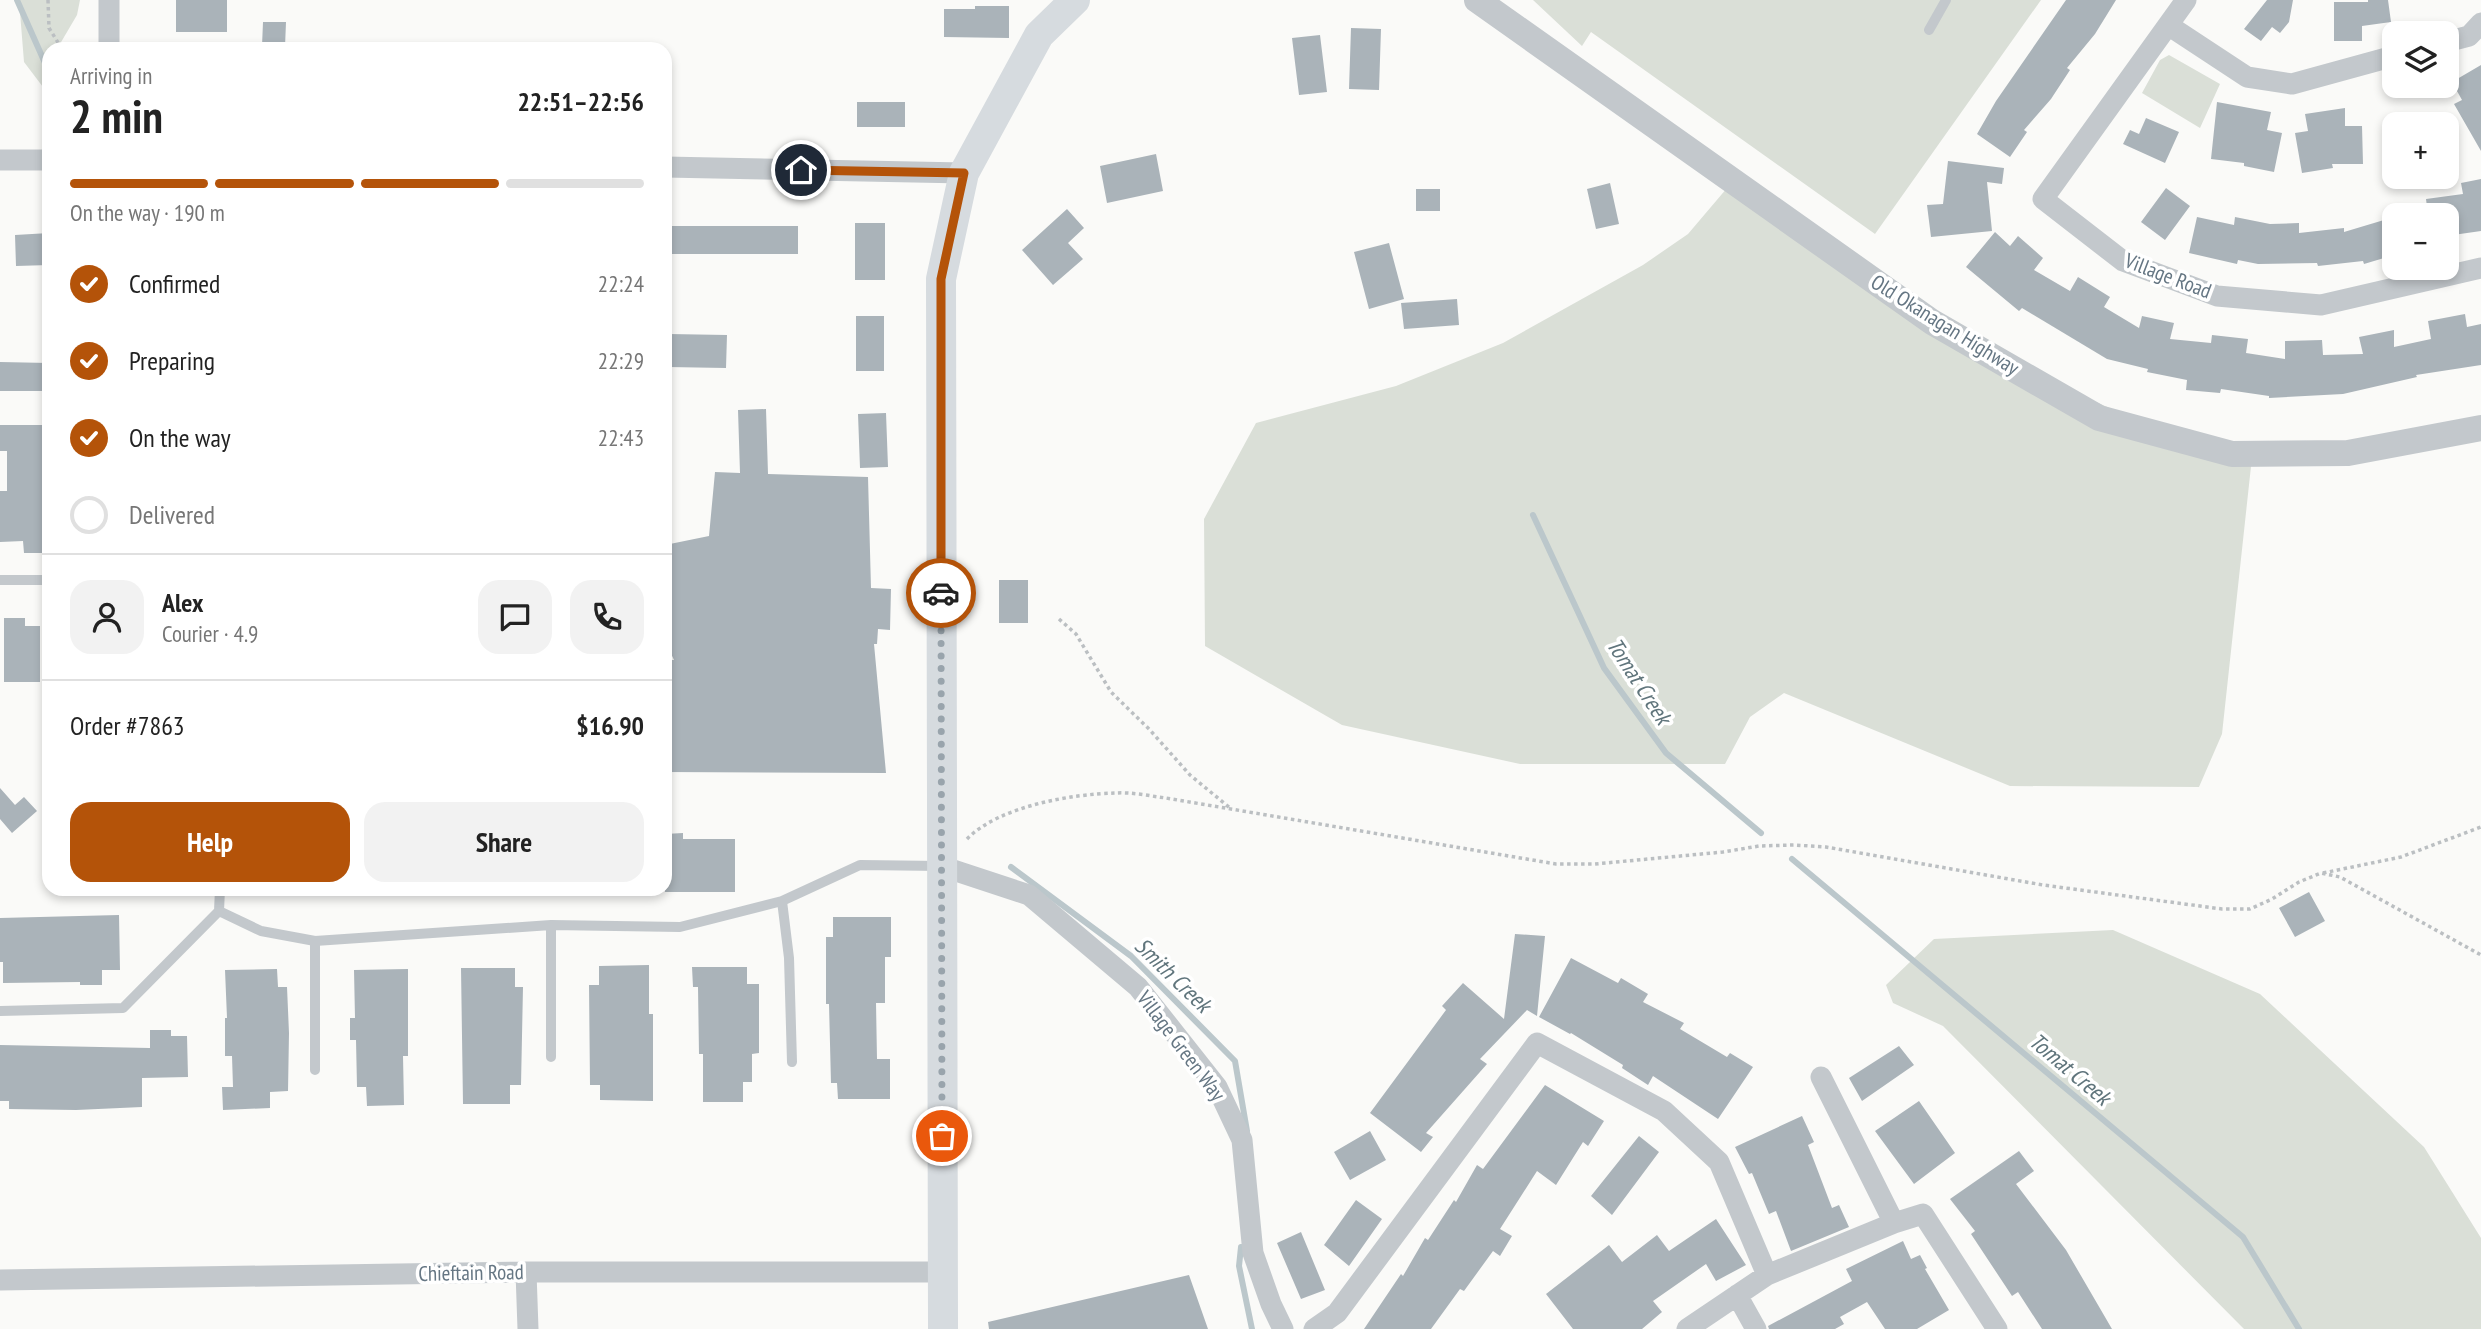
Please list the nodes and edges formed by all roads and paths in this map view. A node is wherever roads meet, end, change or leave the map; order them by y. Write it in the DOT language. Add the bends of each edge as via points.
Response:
graph roads {
  1 [pos="48,0"];
  2 [pos="109,0"];
  3 [pos="1075,0"];
  4 [pos="1477,0"];
  5 [pos="1946,0"];
  6 [pos="2186,0"];
  7 [pos="2481,23"];
  8 [pos="2168,25"];
  9 [pos="1929,30"];
  10 [pos="2459,39"];
  11 [pos="58,42"];
  12 [pos="109,42"];
  13 [pos="2382,59"];
  14 [pos="0,160"];
  15 [pos="42,160"];
  16 [pos="672,167"];
  17 [pos="964,173"];
  18 [pos="2481,268"];
  19 [pos="2481,428"];
  20 [pos="0,580"];
  21 [pos="42,580"];
  22 [pos="1059,619"];
  23 [pos="1232,809"];
  24 [pos="2481,827"];
  25 [pos="967,839"];
  26 [pos="941,866"];
  27 [pos="2321,873"];
  28 [pos="219,896"];
  29 [pos="782,901"];
  30 [pos="219,911"];
  31 [pos="551,925"];
  32 [pos="315,941"];
  33 [pos="2481,955"];
  34 [pos="0,1011"];
  35 [pos="551,1057"];
  36 [pos="792,1062"];
  37 [pos="315,1070"];
  38 [pos="1821,1077"];
  39 [pos="1894,1223"];
  40 [pos="526,1272"];
  41 [pos="942,1272"];
  42 [pos="1767,1275"];
  43 [pos="0,1280"];
  44 [pos="1737,1295"];
  45 [pos="528,1329"];
  46 [pos="943,1329"];
  47 [pos="1283,1329"];
  48 [pos="1314,1329"];
  49 [pos="1687,1329"];
  50 [pos="1756,1329"];
  51 [pos="1997,1329"];
  1 -- 11 [label="path" via="49,28"];
  2 -- 12 [label="street"];
  3 -- 17 [label="main road" via="1039,35"];
  4 -- 19 [label="street, Old Okanagan Highway" via="1932,322 2099,418 2232,454 2348,453"];
  5 -- 9 [label="lane"];
  6 -- 8 [label="street"];
  7 -- 10 [label="street" via="2469,36"];
  8 -- 13 [label="street" via="2247,77 2292,84"];
  8 -- 18 [label="street, Village Road" via="2043,199 2123,261 2217,296 2321,305"];
  14 -- 15 [label="street"];
  16 -- 17 [label="street"];
  17 -- 26 [label="main road" via="941,279"];
  20 -- 21 [label="lane"];
  22 -- 23 [label="path" via="1076,634 1111,692 1189,775"];
  23 -- 25 [label="path" via="1118,793 1081,796 1020,809 975,830"];
  23 -- 27 [label="path" via="1556,864 1608,863 1759,846 1826,847 2043,885 2222,908 2250,909"];
  24 -- 27 [label="path" via="2401,857"];
  26 -- 29 [label="lane" via="860,865"];
  26 -- 41 [label="main road"];
  26 -- 47 [label="street, Village Green Way" via="1029,895 1138,987 1217,1087 1242,1140 1253,1254"];
  27 -- 33 [label="path" via="2340,877"];
  28 -- 30 [label="lane"];
  29 -- 31 [label="lane" via="680,927"];
  29 -- 36 [label="lane"];
  30 -- 32 [label="lane" via="261,931"];
  30 -- 34 [label="lane" via="123,1009"];
  31 -- 32 [label="lane"];
  31 -- 35 [label="lane"];
  32 -- 37 [label="lane"];
  38 -- 39 [label="street"];
  39 -- 42 [label="street"];
  39 -- 51 [label="street" via="1923,1214"];
  40 -- 41 [label="street, Chieftain Road"];
  40 -- 43 [label="street, Chieftain Road"];
  40 -- 45 [label="street"];
  41 -- 46 [label="main road"];
  42 -- 44 [label="street"];
  42 -- 48 [label="street" via="1719,1162 1664,1111 1537,1043 1337,1313"];
  44 -- 49 [label="street"];
  44 -- 50 [label="street"];
}
